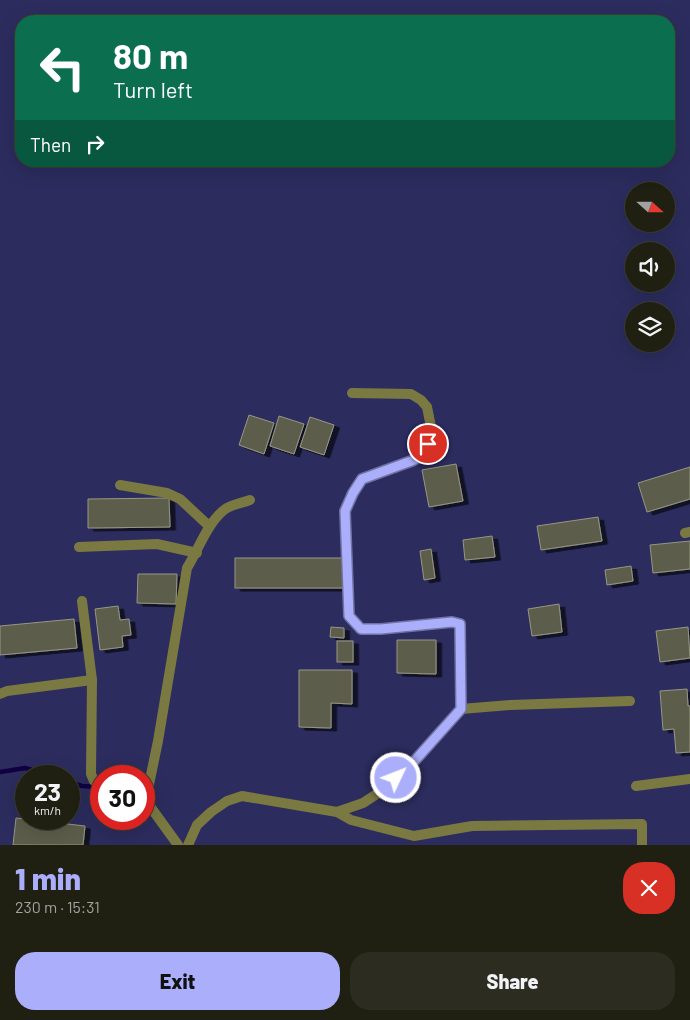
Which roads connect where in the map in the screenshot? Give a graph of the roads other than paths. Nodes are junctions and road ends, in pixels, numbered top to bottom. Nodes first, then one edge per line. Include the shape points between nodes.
1 (352, 393) dead end
2 (120, 485) dead end
3 (250, 500) dead end
4 (209, 526) junction
5 (79, 547) dead end
6 (197, 553) junction
7 (82, 601) dead end
8 (92, 680) junction
9 (0, 694) edge
10 (630, 701) dead end
11 (461, 709) junction
12 (91, 765) edge
13 (152, 765) edge
14 (690, 779) edge
15 (636, 786) dead end
16 (337, 812) junction
17 (155, 813) edge
18 (178, 845) edge
19 (188, 845) edge
20 (642, 845) edge

1 - 11 street via 410,394 427,407 432,432 424,455 362,479 353,493 345,511 349,616 361,629 460,624
2 - 4 street via 167,493 180,499
3 - 4 street via 225,509
4 - 6 street
5 - 6 street via 157,544
6 - 13 street via 187,568
7 - 8 street
8 - 9 street
8 - 12 street
10 - 11 street
11 - 16 street via 410,766 383,790 363,804
14 - 15 street
16 - 19 street via 242,796 226,801 211,812 197,825
16 - 20 street via 351,820 414,836 472,826 642,824
17 - 18 street

